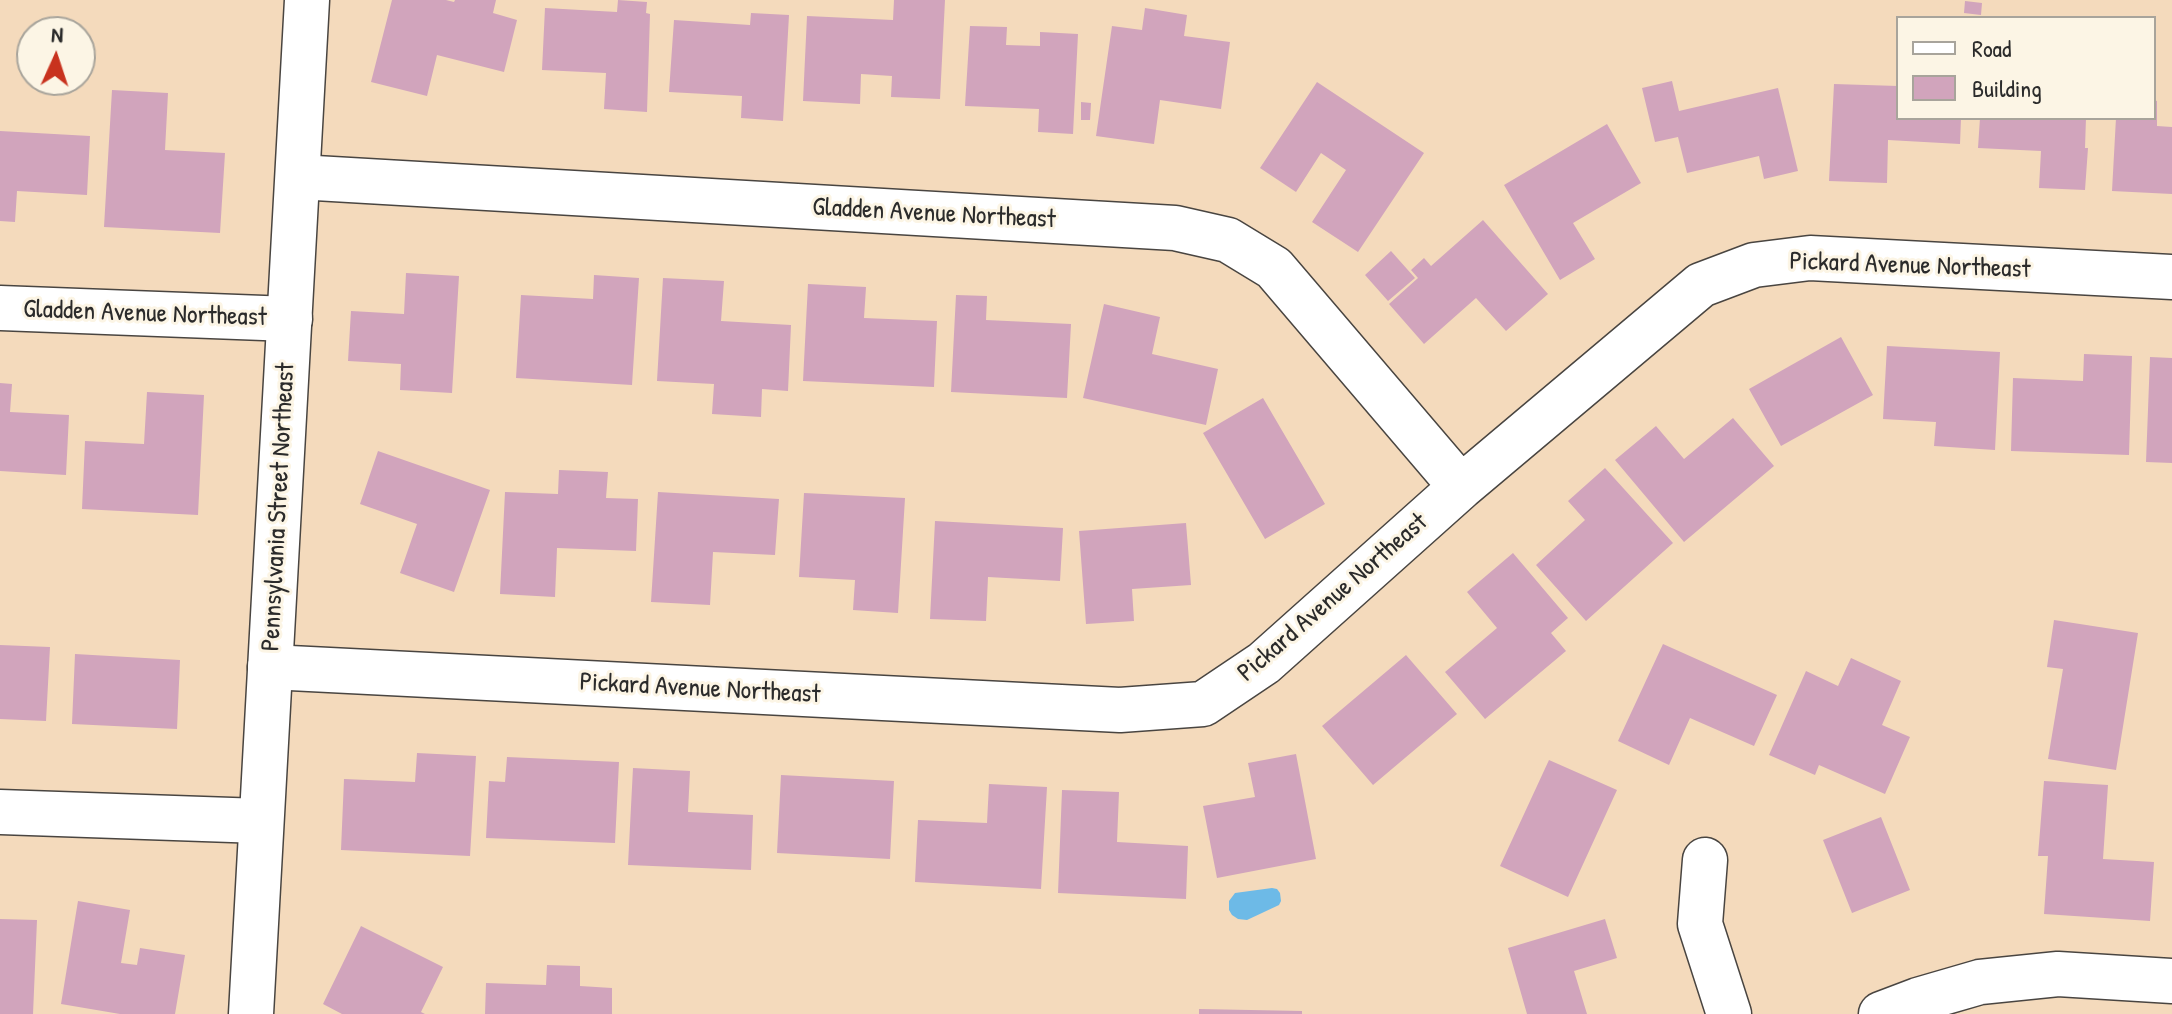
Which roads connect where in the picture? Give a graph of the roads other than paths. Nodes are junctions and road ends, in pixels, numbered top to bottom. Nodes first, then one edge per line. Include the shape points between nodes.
1 (307, 0) edge
2 (298, 177) junction
3 (2172, 277) edge
4 (0, 308) edge
5 (290, 319) junction
6 (1461, 487) junction
7 (270, 667) junction
8 (0, 812) edge
9 (261, 821) junction
10 (1705, 860) dead end
11 (2172, 981) edge
12 (251, 1014) edge
13 (1729, 1014) edge
14 (1881, 1014) edge

1 - 2 street, Pennsylvania Street Northeast
2 - 5 street, Pennsylvania Street Northeast
2 - 6 street, Gladden Avenue Northeast via 1175,228 1228,240 1274,268
3 - 6 street, Pickard Avenue Northeast via 1810,258 1754,265 1701,285
4 - 5 street, Gladden Avenue Northeast
5 - 7 street, Pennsylvania Street Northeast
6 - 7 street, Pickard Avenue Northeast via 1264,663 1203,704 1120,710
7 - 9 street, Pennsylvania Street Northeast
8 - 9 street
9 - 12 street, Pennsylvania Street Northeast
10 - 13 street via 1700,924
11 - 14 street via 2058,974 1996,980

